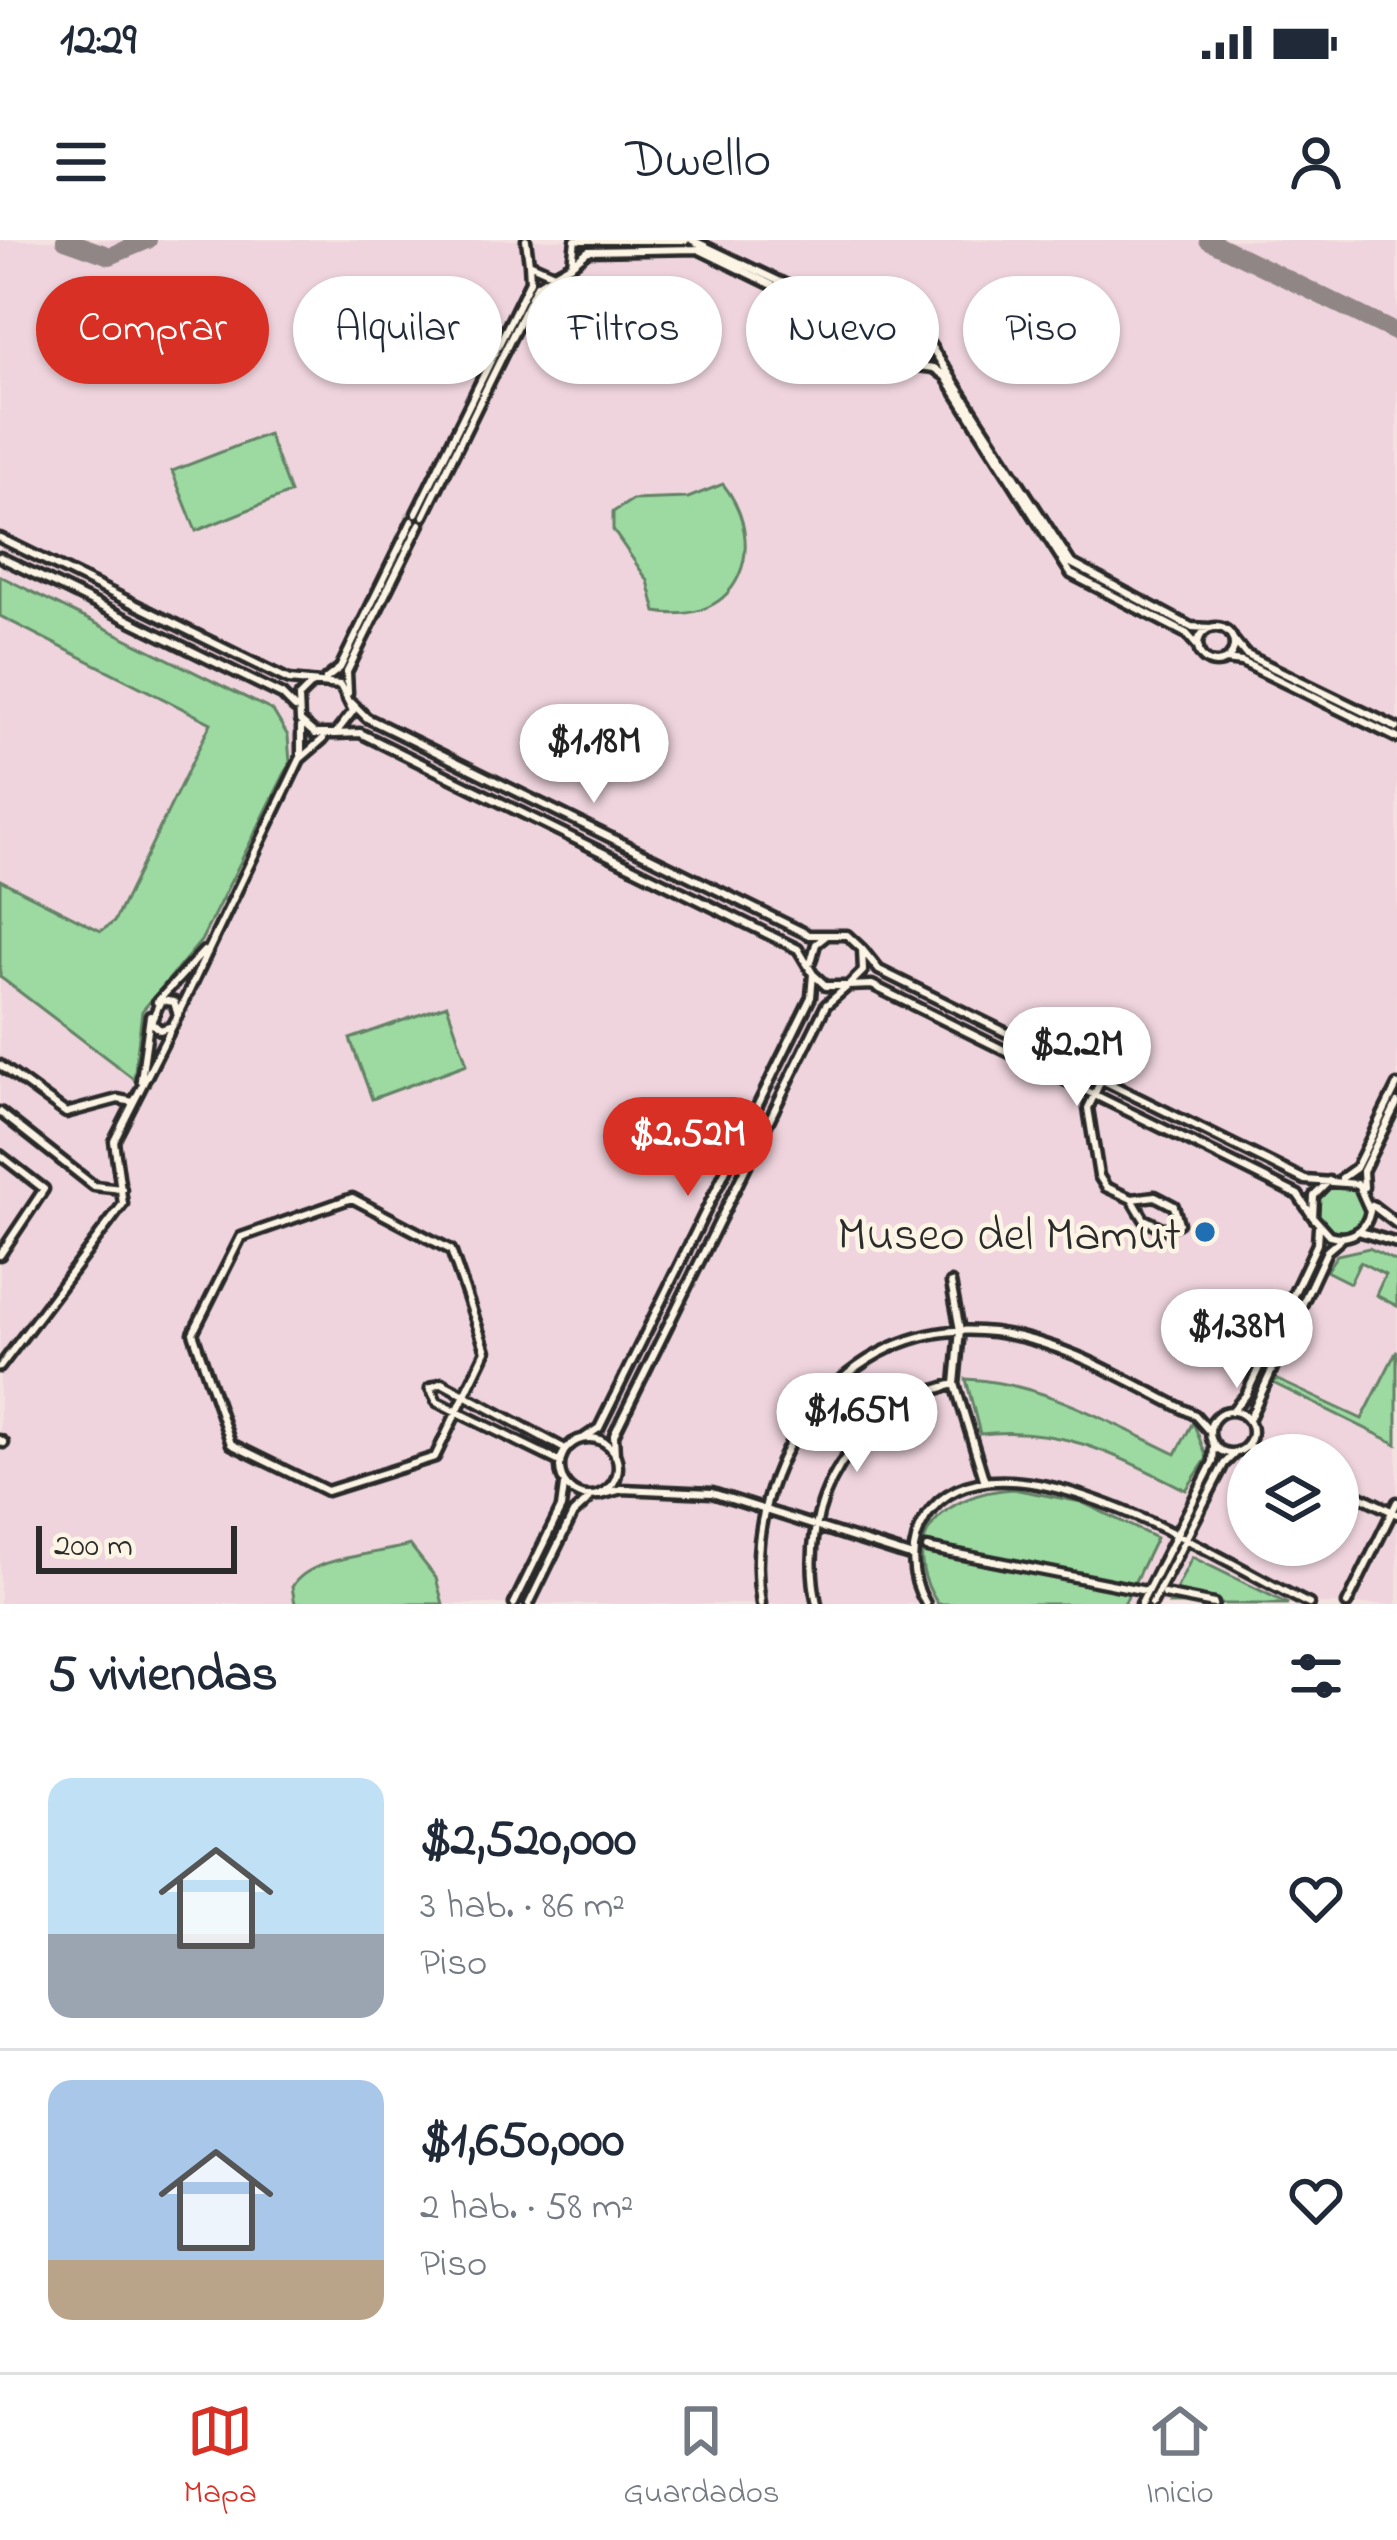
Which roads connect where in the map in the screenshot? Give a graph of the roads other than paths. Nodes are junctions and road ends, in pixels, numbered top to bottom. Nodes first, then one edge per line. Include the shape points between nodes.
1 (526, 240) edge
2 (578, 240) edge
3 (689, 240) edge
4 (716, 253) junction
5 (529, 263) junction
6 (572, 264) junction
7 (554, 274) junction
8 (760, 276) edge
9 (766, 276) edge
10 (939, 359) edge
11 (939, 372) edge
12 (427, 500) junction
13 (418, 518) junction
14 (0, 538) edge
15 (407, 540) junction
16 (0, 556) edge
17 (1210, 628) junction
18 (1233, 639) junction
19 (1199, 648) junction
20 (1225, 660) junction
21 (316, 682) junction
22 (351, 700) junction
23 (1343, 706) junction
24 (299, 719) junction
25 (1397, 728) edge
26 (332, 735) junction
27 (1397, 738) edge
28 (300, 759) junction
29 (826, 936) junction
30 (213, 938) junction
31 (862, 949) junction
32 (812, 969) junction
33 (848, 986) junction
34 (155, 1004) junction
35 (150, 1015) junction
36 (178, 1015) junction
37 (172, 1026) junction
38 (0, 1065) edge
39 (1103, 1075) junction
40 (1397, 1084) edge
41 (1094, 1094) junction
42 (135, 1099) junction
43 (1397, 1103) edge
44 (0, 1112) edge
45 (0, 1155) edge
46 (1333, 1180) junction
47 (122, 1190) junction
48 (1132, 1199) junction
49 (1369, 1199) junction
50 (1315, 1221) junction
51 (1397, 1224) edge
52 (1348, 1236) junction
53 (1397, 1243) edge
54 (0, 1255) edge
55 (950, 1283) dead end
56 (960, 1330) junction
57 (0, 1367) edge
58 (955, 1384) junction
59 (467, 1400) junction
60 (461, 1411) junction
61 (1232, 1411) junction
62 (1196, 1415) junction
63 (1219, 1415) junction
64 (505, 1420) junction
65 (1249, 1420) junction
66 (500, 1431) junction
67 (1210, 1432) junction
68 (1252, 1434) edge
69 (584, 1438) junction
70 (1214, 1445) junction
71 (566, 1449) junction
72 (1227, 1451) edge
73 (616, 1458) junction
74 (560, 1462) junction
75 (1227, 1466) edge
76 (561, 1476) junction
77 (985, 1482) junction
78 (635, 1490) junction
79 (597, 1495) junction
80 (1359, 1495) edge
81 (1397, 1502) edge
82 (762, 1509) junction
83 (1395, 1513) edge
84 (815, 1526) junction
85 (1173, 1538) junction
86 (1182, 1542) junction
87 (927, 1548) dead end
88 (913, 1557) junction
89 (1146, 1591) dead end
90 (1164, 1594) dead end
91 (514, 1604) edge
92 (529, 1604) edge
93 (761, 1604) edge
94 (818, 1604) edge
95 (926, 1604) edge
96 (1141, 1604) edge
97 (1152, 1604) edge
98 (1214, 1604) edge
99 (1309, 1604) edge
100 (1347, 1604) edge

1 - 5 street
2 - 3 street
2 - 6 street
3 - 4 street
4 - 6 street via 588,251
4 - 8 street
4 - 9 street
5 - 7 street
5 - 12 street via 530,281
6 - 7 street
7 - 12 street via 537,285
10 - 17 street via 1071,563 1191,627
11 - 19 street via 1071,574 1187,634
12 - 13 street
12 - 13 street
13 - 15 street
13 - 15 street
14 - 21 street via 289,680
15 - 21 street via 340,668
15 - 22 street via 347,672
16 - 24 street via 282,695
17 - 18 street via 1224,628
17 - 19 street
18 - 20 street
18 - 23 street via 1245,654
19 - 20 street via 1209,661
20 - 23 street
21 - 22 street via 340,685
21 - 24 street via 299,697
22 - 26 street via 347,725
22 - 29 street via 367,718 808,935
23 - 25 street
23 - 27 street
24 - 26 street via 315,734
24 - 28 street
26 - 28 street
26 - 32 street via 360,734 777,938
28 - 30 street
29 - 31 street via 847,935
29 - 32 street via 813,950
30 - 34 street
30 - 36 street
31 - 33 street via 863,971
31 - 39 street via 879,970
32 - 33 street via 826,986
32 - 69 street via 800,1018 599,1428
33 - 41 street via 872,985
33 - 73 street via 826,1004 614,1435
34 - 35 street
34 - 36 street via 172,1000
35 - 37 street via 157,1029
35 - 42 street
36 - 37 street
37 - 42 street
38 - 42 street via 66,1113
39 - 39 street via 1118,1026 1130,1022 1134,1033 1118,1066
39 - 41 street
39 - 46 street via 1309,1181
40 - 46 street via 1356,1168
41 - 48 street via 1088,1108 1099,1176
41 - 50 street via 1298,1195
42 - 47 street via 113,1148
43 - 49 street via 1364,1172
44 - 47 street via 94,1186
45 - 54 street via 44,1189
46 - 49 street via 1351,1180
46 - 50 street via 1314,1196
47 - 57 street via 120,1210
48 - 48 street via 1144,1219 1164,1229 1179,1223 1174,1206 1148,1195
49 - 51 street
49 - 52 street via 1369,1219
50 - 52 street via 1329,1235
50 - 61 street via 1317,1244
52 - 53 street via 1371,1232
52 - 65 street via 1327,1251
55 - 56 street
56 - 58 street
56 - 62 street via 1059,1348
56 - 82 street via 899,1346 832,1388 784,1450
58 - 77 street
58 - 84 street via 906,1402 864,1433 832,1476
59 - 60 street
59 - 60 street via 442,1383 430,1388 434,1400
59 - 60 street via 487,1351 452,1250 352,1198 245,1233 194,1333 231,1444 328,1492 435,1457
59 - 64 street
60 - 66 street
61 - 63 street
61 - 65 street
62 - 63 street
62 - 67 street
63 - 67 street
64 - 66 street
64 - 71 street
65 - 68 street
66 - 74 street
67 - 70 street
69 - 71 street
69 - 73 street
70 - 72 street
70 - 85 street
71 - 74 street
73 - 78 street
73 - 79 street via 616,1478
74 - 76 street
75 - 86 street
76 - 79 street via 574,1493
76 - 91 street via 563,1505
77 - 85 street via 1060,1486
77 - 88 street via 938,1503
78 - 79 street
78 - 82 street via 712,1493
79 - 92 street via 573,1514
80 - 83 street
81 - 83 street
82 - 84 street
82 - 93 street
83 - 100 street
84 - 88 street
84 - 94 street
85 - 86 street
85 - 96 street
86 - 97 street
86 - 99 street
87 - 89 street
88 - 95 street
90 - 98 street

